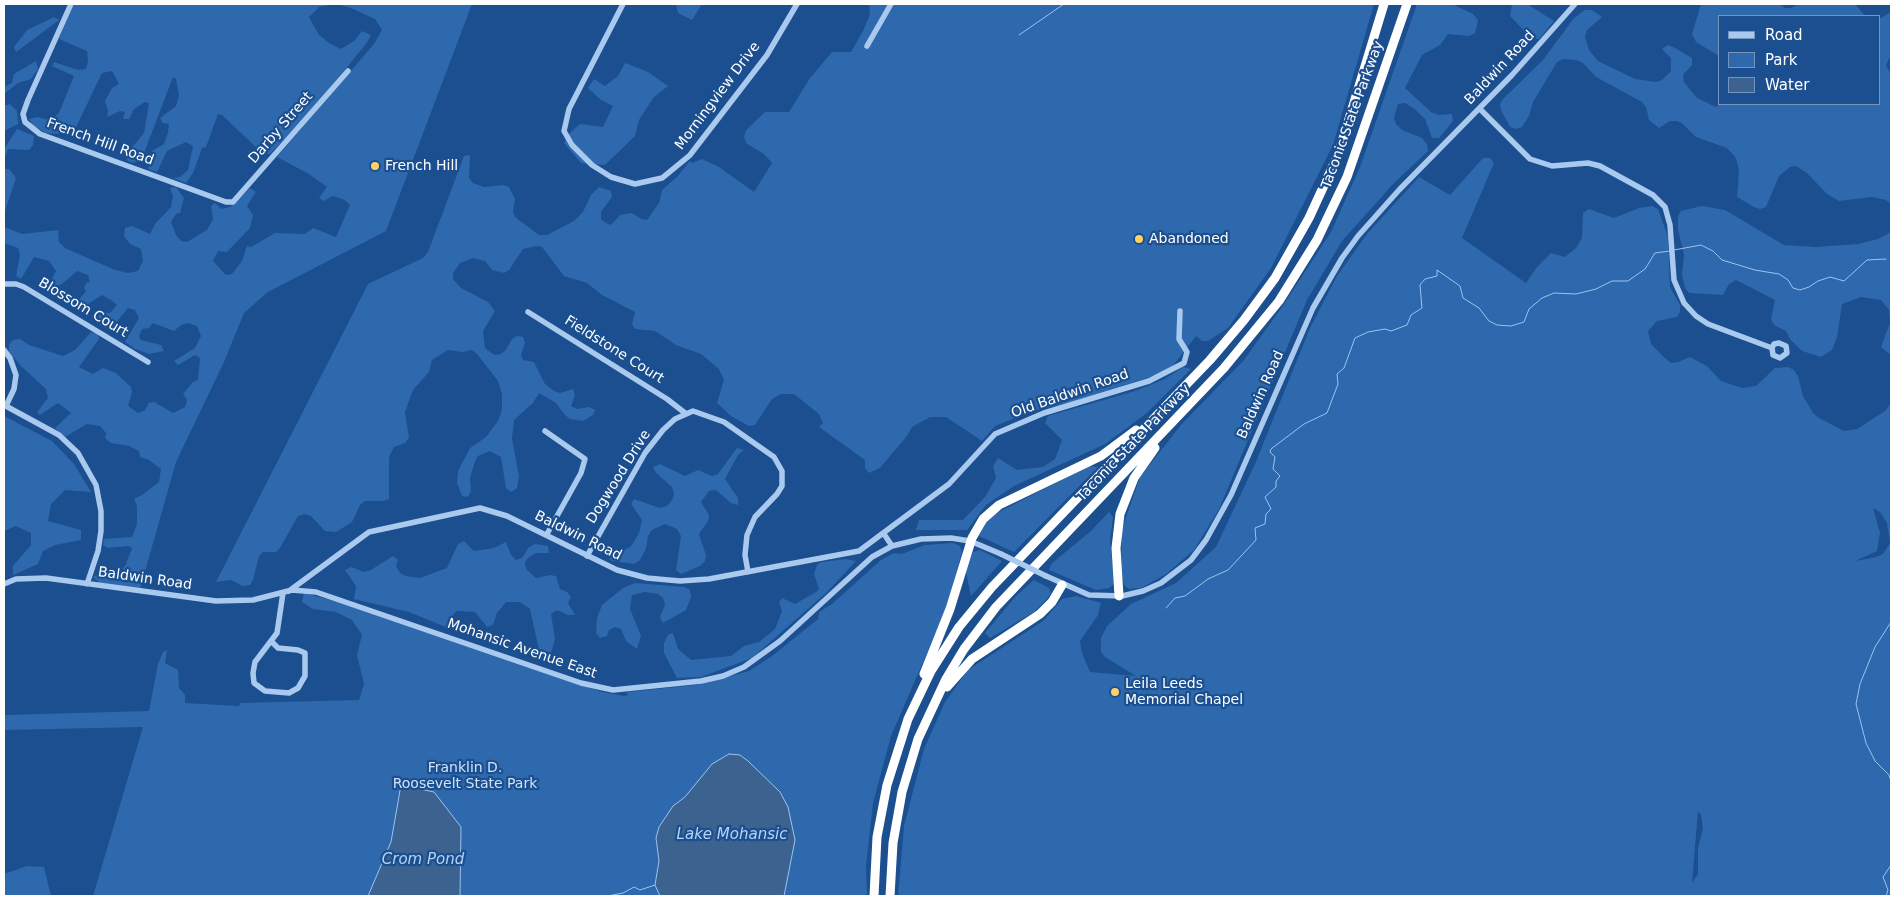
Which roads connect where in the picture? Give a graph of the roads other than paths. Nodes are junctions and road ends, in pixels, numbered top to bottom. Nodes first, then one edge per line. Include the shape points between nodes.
1 (71, 4) edge
2 (623, 4) edge
3 (798, 4) edge
4 (892, 4) edge
5 (1384, 4) edge
6 (1407, 4) edge
7 (1575, 4) edge
8 (867, 46) dead end
9 (348, 71) dead end
10 (1480, 109) junction
11 (234, 202) joint
12 (4, 284) edge
13 (1180, 311) dead end
14 (528, 312) dead end
15 (1772, 348) dead end
16 (4, 350) edge
17 (148, 362) dead end
18 (1174, 398) junction
19 (5, 406) edge
20 (1188, 406) junction
21 (685, 413) junction
22 (545, 431) dead end
23 (547, 534) junction
24 (884, 534) junction
25 (970, 541) junction
26 (892, 546) junction
27 (865, 548) junction
28 (586, 556) junction
29 (872, 557) junction
30 (748, 572) junction
31 (4, 584) edge
32 (87, 584) junction
33 (1062, 584) junction
34 (285, 592) junction
35 (1119, 596) junction
36 (272, 642) junction
37 (923, 726) junction
38 (896, 752) junction
39 (874, 896) edge
40 (890, 896) edge

1 - 11 street, French Hill Road via 28,100 24,122 40,134 226,202
2 - 3 street, Morningview Drive via 569,110 564,131 572,145 592,165 611,177 635,184 662,178 690,155 757,68
4 - 8 street
5 - 18 highway, Taconic State Parkway via 1344,139 1301,233 1275,278 1244,320
6 - 20 highway, Taconic State Parkway via 1354,161 1317,240 1258,329
7 - 10 street, Baldwin Road
9 - 11 street, Darby Street
10 - 15 street via 1530,159 1552,166 1588,163 1600,166 1653,195 1665,207 1670,225 1674,280 1684,303 1708,324
10 - 35 street, Baldwin Road via 1399,190 1342,258 1313,308 1231,495 1206,540 1185,566 1168,580 1143,591
12 - 17 street, Blossom Court via 24,287
13 - 24 street, Old Baldwin Road via 1180,339 1187,352 1184,363 1149,381 1044,413 995,434 949,484
14 - 21 street, Fieldstone Court via 668,399
16 - 19 street via 16,375 14,389
18 - 25 highway via 1100,456 992,510 980,522
18 - 38 highway, Taconic State Parkway via 1010,567 970,613 923,687
19 - 32 street via 59,435 78,453 96,485 101,531
20 - 35 highway via 1145,460 1125,497 1116,542
20 - 37 highway, Taconic State Parkway via 990,614 955,664
21 - 28 street, Dogwood Drive via 663,430 645,453
21 - 30 street via 693,411 724,422 780,464 782,486 755,517 747,535 745,556
22 - 23 street via 585,459
23 - 28 street, Baldwin Road
23 - 34 street, Baldwin Road via 485,508 383,528 358,539 316,573
24 - 26 street
24 - 27 street, Old Baldwin Road
25 - 26 street, Baldwin Road via 934,538
25 - 33 street, Baldwin Road, bridge
25 - 38 highway via 953,601 911,701
26 - 29 street, Mohansic Avenue East
27 - 29 street
27 - 30 street, Baldwin Road via 851,554
28 - 30 street, Baldwin Road via 617,570 647,578 698,580
29 - 34 street, Mohansic Avenue East via 776,645 744,667 701,681 622,690 590,686 327,595 307,591
31 - 32 street, Baldwin Road via 16,579 34,578
32 - 34 street, Baldwin Road via 216,601 253,600
33 - 35 street, Baldwin Road via 1089,595
33 - 37 highway via 1037,617 965,664
34 - 36 street via 277,633
36 - 36 street via 255,662 254,683 265,691 289,693 298,688 305,676 305,653 278,648
37 - 40 highway, Taconic State Parkway via 898,809
38 - 39 highway, Taconic State Parkway via 880,820

